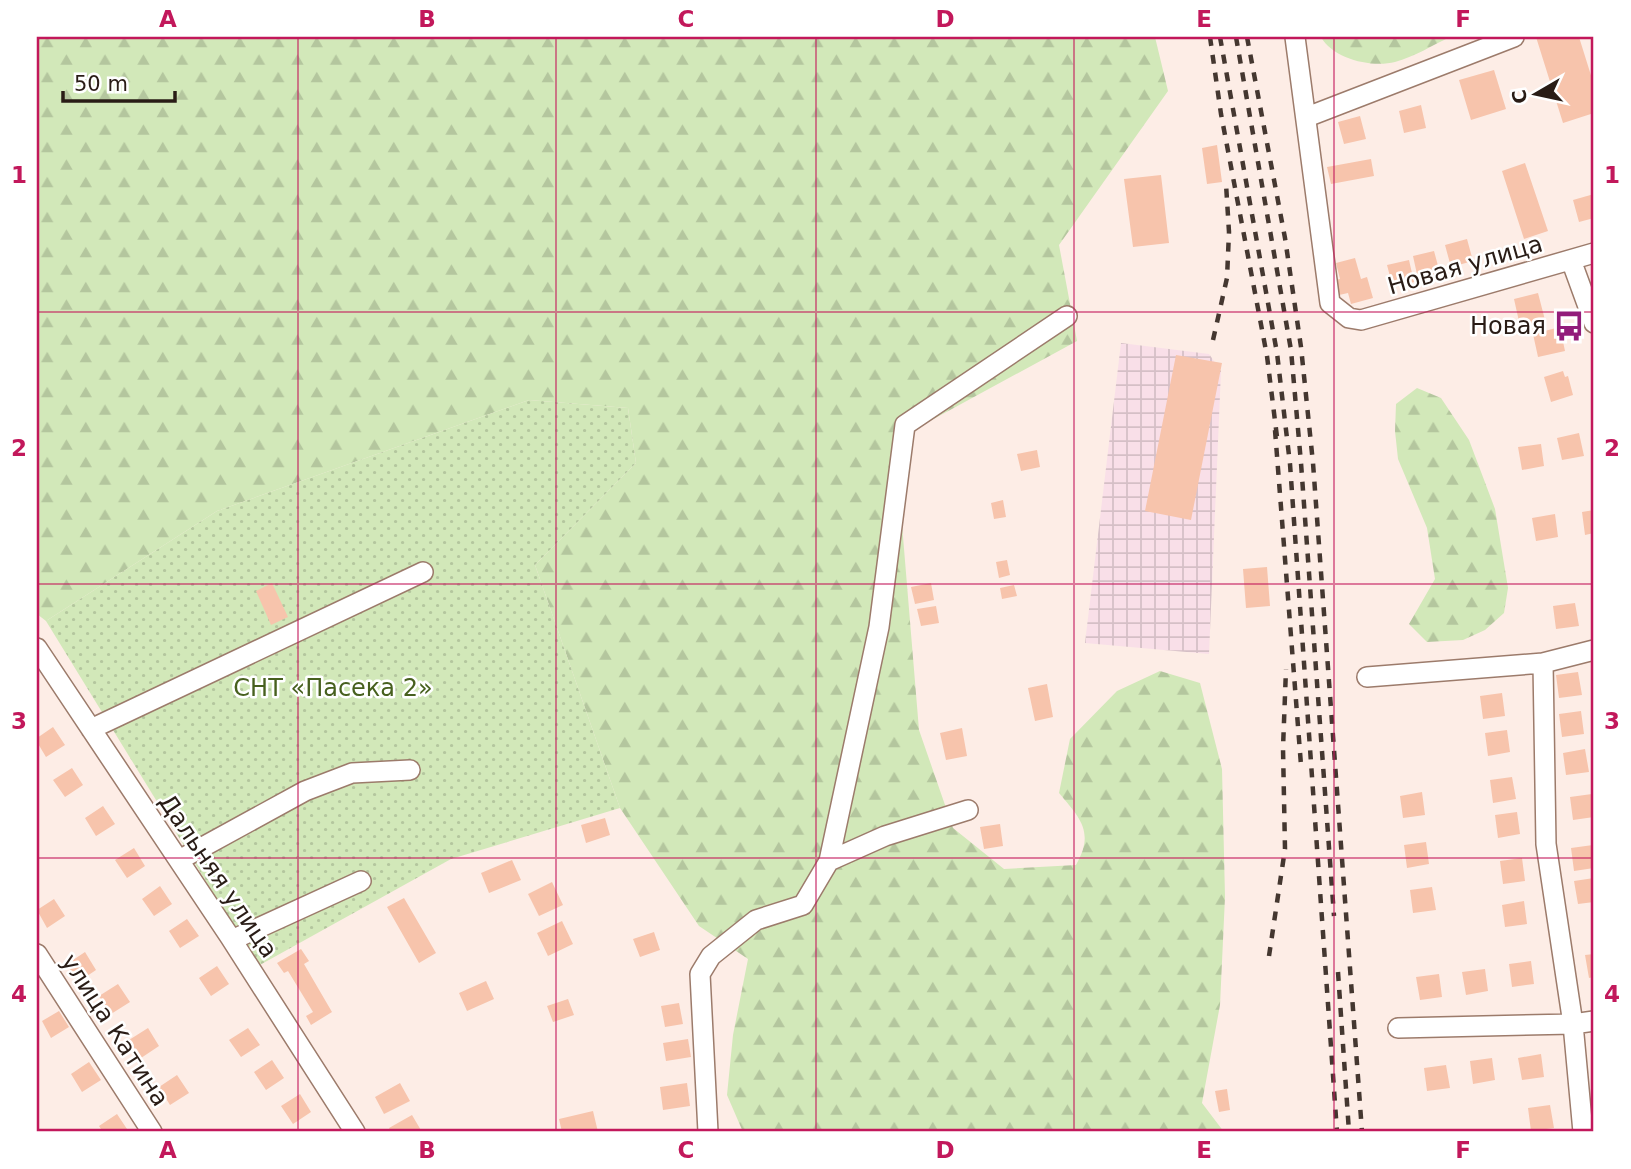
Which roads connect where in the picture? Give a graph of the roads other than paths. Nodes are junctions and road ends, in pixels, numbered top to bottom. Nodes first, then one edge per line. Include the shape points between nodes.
1 (1295, 37) edge
2 (1514, 37) edge
3 (1307, 117) junction
4 (1594, 253) edge
5 (1571, 260) junction
6 (1068, 316) dead end
7 (1594, 323) edge
8 (423, 572) dead end
9 (37, 648) edge
10 (1594, 650) edge
11 (1544, 663) junction
12 (1367, 677) dead end
13 (91, 729) junction
14 (410, 770) dead end
15 (968, 810) dead end
16 (178, 860) junction
17 (829, 861) junction
18 (361, 881) dead end
19 (232, 940) junction
20 (37, 954) edge
21 (1594, 1021) edge
22 (1573, 1024) junction
23 (1398, 1028) dead end
24 (152, 1132) edge
25 (355, 1132) edge
26 (708, 1132) edge
27 (1583, 1132) edge

1 - 3 street
2 - 3 street
3 - 5 street, Новая улица via 1330,303 1349,318 1362,320
4 - 5 street, Новая улица
5 - 7 street
6 - 17 street via 905,425 879,626
8 - 13 street
9 - 13 street, Дальняя улица
10 - 11 street
11 - 12 street
11 - 22 street via 1546,844
13 - 16 street, Дальняя улица
14 - 16 street via 352,773 305,791
15 - 17 street via 885,836
16 - 19 street, Дальняя улица
17 - 26 street via 803,905 756,919 712,956 700,975
18 - 19 street
19 - 25 street, Дальняя улица
20 - 24 street, улица Катина
21 - 22 street
22 - 23 street
22 - 27 street

